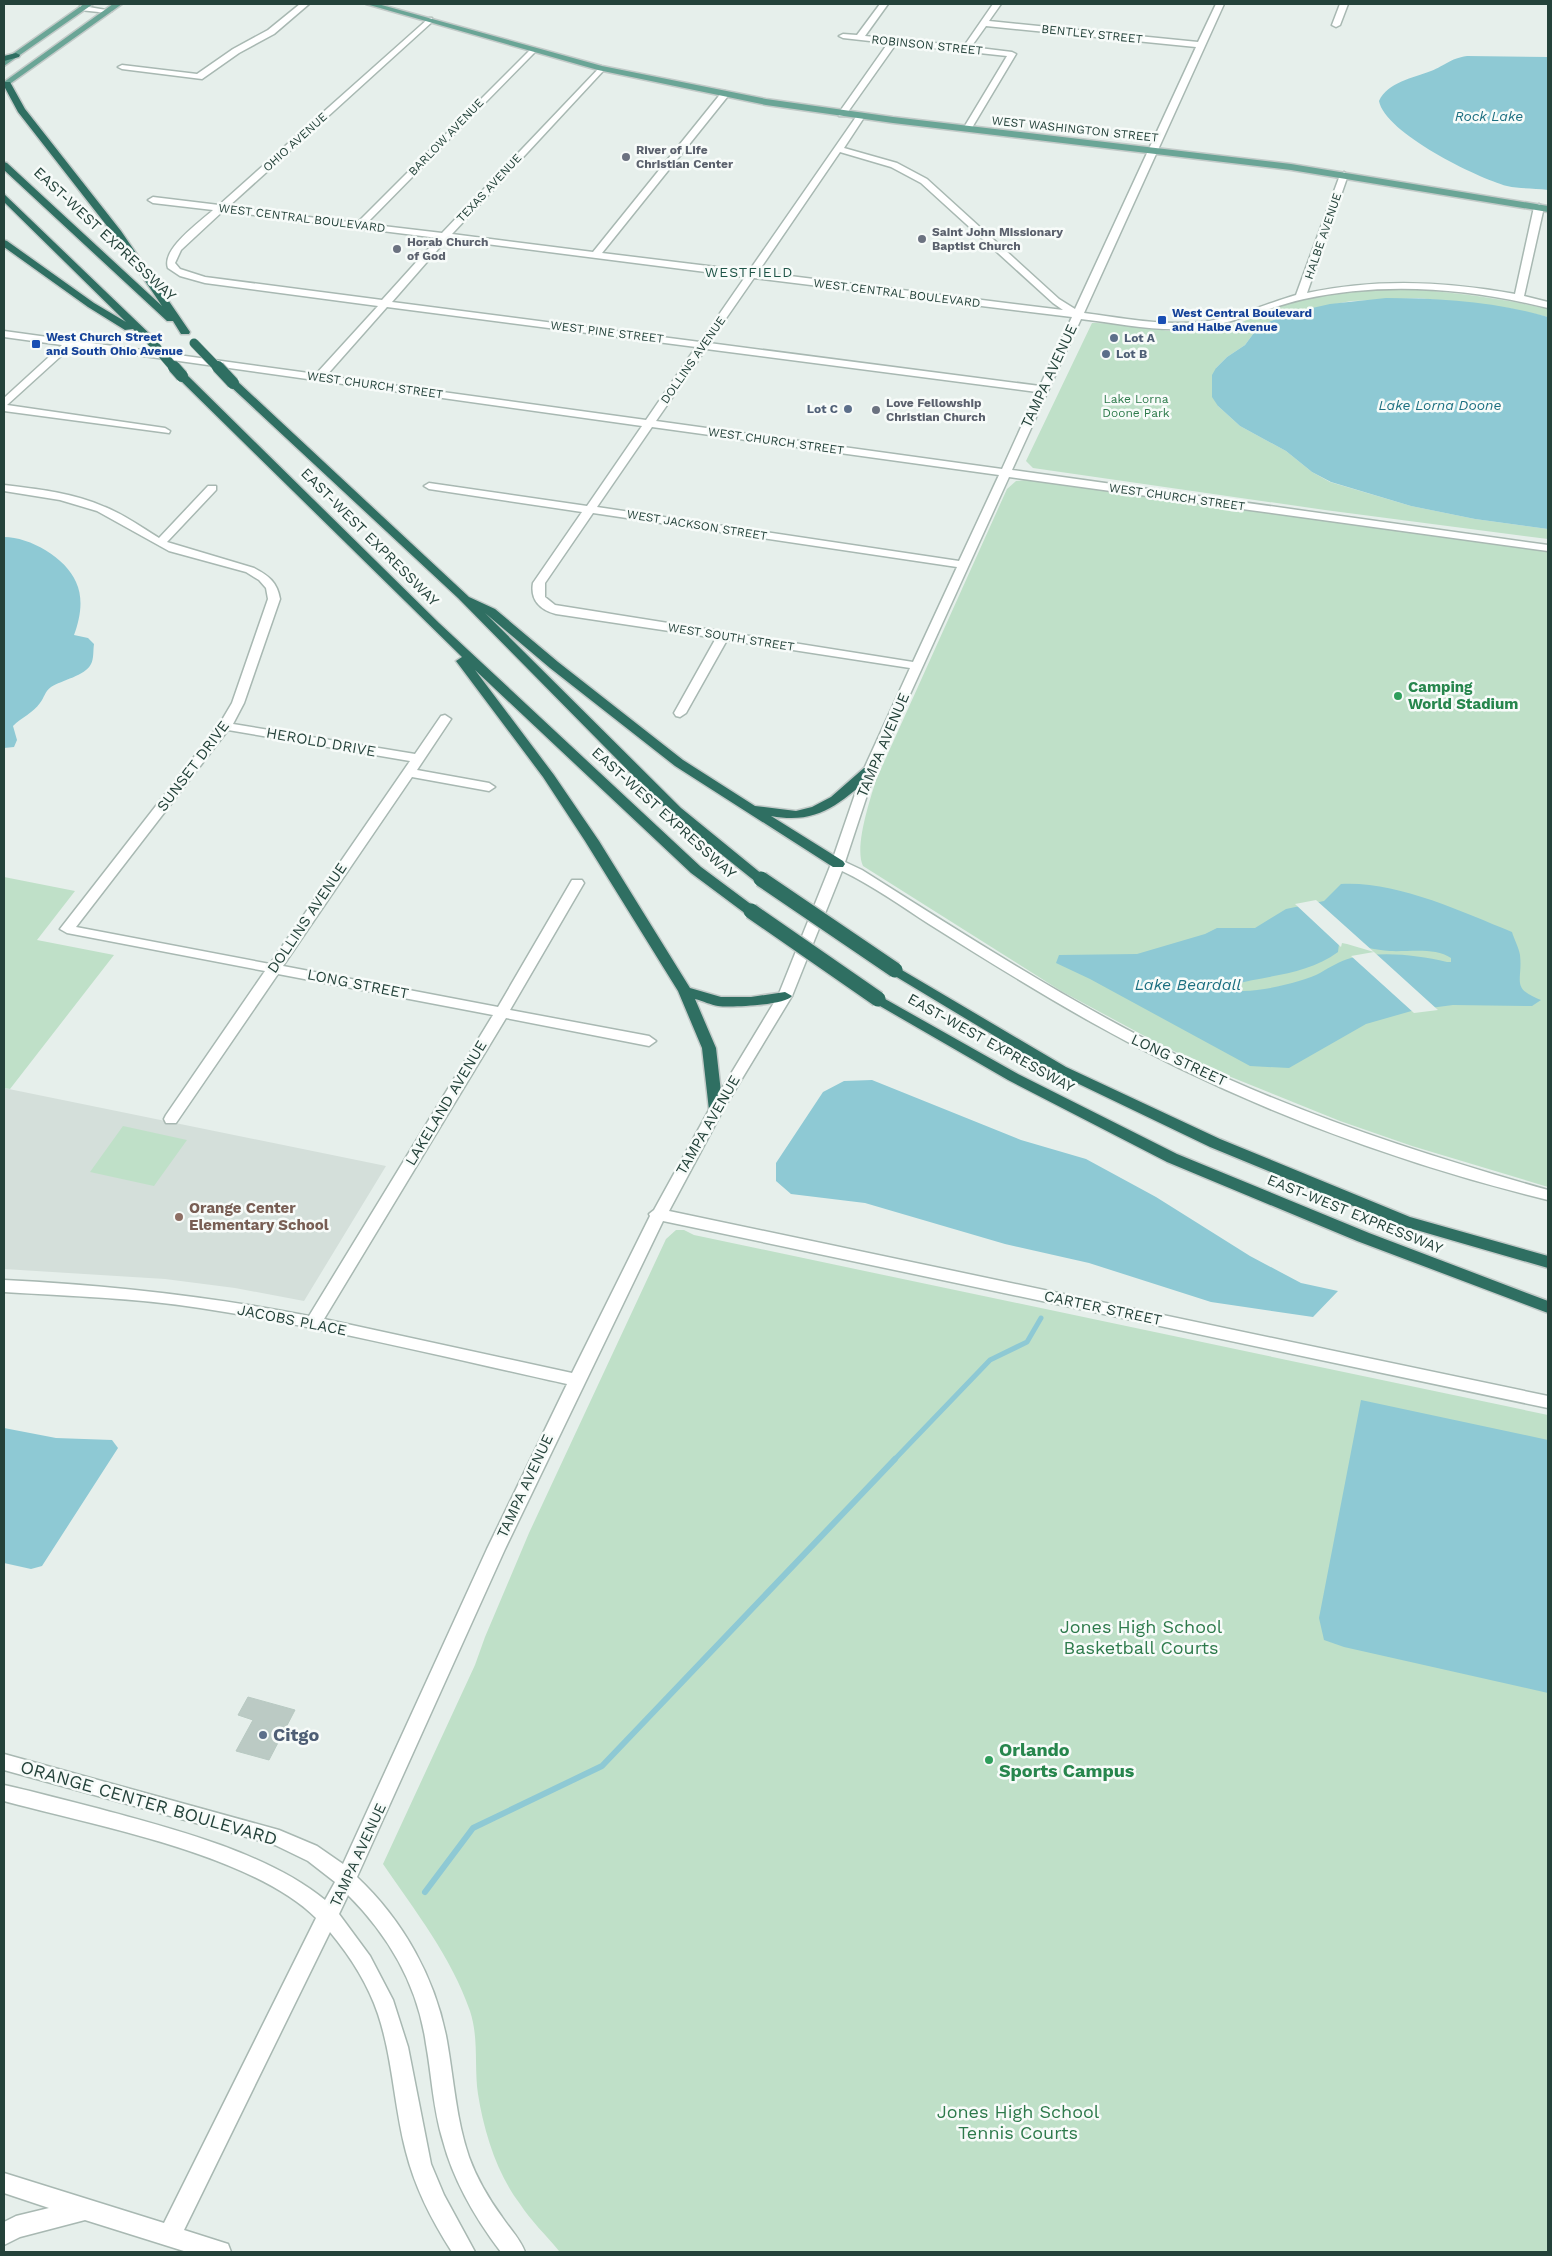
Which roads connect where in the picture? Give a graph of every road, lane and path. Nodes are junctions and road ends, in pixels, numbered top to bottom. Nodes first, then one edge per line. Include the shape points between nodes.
1 (118, 4) edge
2 (305, 4) edge
3 (370, 4) edge
4 (884, 4) edge
5 (996, 4) edge
6 (1220, 4) edge
7 (1344, 4) edge
8 (382, 5) edge
9 (86, 6) edge
10 (108, 11) junction
11 (429, 20) junction
12 (984, 22) junction
13 (1336, 25) dead end
14 (843, 36) dead end
15 (859, 38) junction
16 (894, 41) junction
17 (1201, 45) junction
18 (966, 49) junction
19 (532, 50) junction
20 (16, 55) junction
21 (4, 59) edge
22 (4, 64) edge
23 (122, 67) dead end
24 (601, 68) junction
25 (5, 85) edge
26 (725, 94) junction
27 (7, 103) dead end
28 (21, 110) junction
29 (842, 114) junction
30 (861, 116) junction
31 (967, 129) junction
32 (839, 149) junction
33 (1155, 150) junction
34 (4, 165) edge
35 (1344, 175) junction
36 (4, 197) edge
37 (153, 200) dead end
38 (222, 208) junction
39 (1543, 208) edge
40 (360, 225) junction
41 (446, 235) junction
42 (4, 244) edge
43 (596, 255) junction
44 (172, 268) joint
45 (752, 274) junction
46 (1301, 296) junction
47 (1519, 298) junction
48 (385, 303) junction
49 (1548, 305) edge
50 (1078, 316) junction
51 (185, 332) junction
52 (4, 334) edge
53 (150, 340) junction
54 (70, 343) junction
55 (704, 345) junction
56 (319, 377) junction
57 (1044, 390) junction
58 (4, 403) edge
59 (4, 408) edge
60 (648, 424) junction
61 (165, 431) dead end
62 (1004, 473) junction
63 (429, 486) dead end
64 (4, 488) edge
65 (212, 488) dead end
66 (591, 509) junction
67 (160, 544) junction
68 (1548, 548) edge
69 (964, 565) junction
70 (462, 596) junction
71 (545, 605) joint
72 (435, 626) junction
73 (723, 636) junction
74 (918, 666) junction
75 (680, 713) dead end
76 (445, 719) dead end
77 (225, 726) junction
78 (416, 758) junction
79 (869, 771) junction
80 (407, 772) junction
81 (489, 787) dead end
82 (750, 808) junction
83 (838, 864) junction
84 (577, 883) dead end
85 (67, 929) joint
86 (273, 968) junction
87 (685, 991) junction
88 (785, 996) junction
89 (501, 1013) junction
90 (649, 1041) dead end
91 (716, 1110) junction
92 (170, 1119) dead end
93 (1548, 1195) edge
94 (658, 1214) junction
95 (1548, 1262) edge
96 (4, 1286) edge
97 (1548, 1307) edge
98 (313, 1323) junction
99 (575, 1380) junction
100 (1548, 1402) edge
101 (5, 1764) edge
102 (4, 1793) edge
103 (346, 1879) junction
104 (328, 1916) junction
105 (4, 2183) edge
106 (85, 2208) junction
107 (4, 2234) edge
108 (169, 2236) junction
109 (220, 2252) edge
110 (464, 2252) edge
111 (514, 2252) edge

1 - 10 main road
2 - 23 street via 270,32 199,77
3 - 8 main road, WEST WASHINGTON STREET
4 - 15 street
5 - 12 street
6 - 17 street, TAMPA AVENUE
7 - 13 street
8 - 11 main road, WEST WASHINGTON STREET
9 - 10 street
9 - 20 main road
10 - 25 main road
11 - 19 main road, WEST WASHINGTON STREET
11 - 38 street, OHIO AVENUE
12 - 17 street, BENTLEY STREET
12 - 18 street
14 - 15 street, ROBINSON STREET
15 - 16 street, ROBINSON STREET
16 - 18 street, ROBINSON STREET
16 - 29 street
17 - 33 street, TAMPA AVENUE
18 - 31 street, ROBINSON STREET via 1012,54
19 - 24 main road, WEST WASHINGTON STREET
19 - 40 street, BARLOW AVENUE
20 - 21 highway
20 - 22 main road
24 - 26 main road, WEST WASHINGTON STREET
24 - 41 street, TEXAS AVENUE
25 - 28 highway
26 - 29 main road, WEST WASHINGTON STREET
26 - 43 street
27 - 28 highway
28 - 51 highway via 118,233
29 - 30 main road, WEST WASHINGTON STREET
30 - 31 main road, WEST WASHINGTON STREET
30 - 32 street, DOLLINS AVENUE
31 - 33 main road, WEST WASHINGTON STREET
32 - 45 street, DOLLINS AVENUE
32 - 50 street via 894,165 924,181 1056,302
33 - 35 main road, WEST WASHINGTON STREET
33 - 50 street, TAMPA AVENUE
34 - 51 highway, EAST-WEST EXPRESSWAY
35 - 39 main road, WEST WASHINGTON STREET
35 - 46 street, HALBE AVENUE
36 - 53 highway, EAST-WEST EXPRESSWAY
37 - 38 street, WEST CENTRAL BOULEVARD
38 - 40 street, WEST CENTRAL BOULEVARD
38 - 44 street, OHIO AVENUE via 170,256
39 - 47 street
40 - 41 street, WEST CENTRAL BOULEVARD
41 - 43 street, WEST CENTRAL BOULEVARD
41 - 48 street, TEXAS AVENUE
42 - 53 highway via 91,305
43 - 45 street, WEST CENTRAL BOULEVARD
44 - 48 street, WEST PINE STREET via 205,280
45 - 50 street, WEST CENTRAL BOULEVARD
45 - 55 street, DOLLINS AVENUE
46 - 47 street, WEST CENTRAL BOULEVARD via 1371,287 1412,286
46 - 50 street, WEST CENTRAL BOULEVARD via 1238,318 1200,326 1165,326
47 - 49 street, WEST CENTRAL BOULEVARD
48 - 55 street, WEST PINE STREET
48 - 56 street, TEXAS AVENUE
50 - 57 street, TAMPA AVENUE
51 - 70 highway, EAST-WEST EXPRESSWAY, bridge via 233,383
52 - 54 street, WEST CHURCH STREET
53 - 72 highway, EAST-WEST EXPRESSWAY, bridge via 182,376
54 - 56 street, WEST CHURCH STREET
54 - 58 street
55 - 57 street, WEST PINE STREET
55 - 60 street, DOLLINS AVENUE
56 - 60 street, WEST CHURCH STREET
57 - 62 street, TAMPA AVENUE
59 - 61 street
60 - 62 street, WEST CHURCH STREET
60 - 66 street, DOLLINS AVENUE
62 - 68 street, WEST CHURCH STREET
62 - 69 street, TAMPA AVENUE
63 - 66 street, WEST JACKSON STREET
64 - 67 street via 86,504 113,514
65 - 67 street
66 - 69 street, WEST JACKSON STREET
66 - 71 street, DOLLINS AVENUE via 539,583 538,598
67 - 77 street, SUNSET DRIVE via 247,568 270,582 275,591 238,703
69 - 74 street, TAMPA AVENUE
70 - 82 highway via 491,611 554,666 680,763
70 - 95 highway, EAST-WEST EXPRESSWAY, bridge via 676,811 761,879 895,970 1061,1070 1215,1143 1405,1221
71 - 73 street, WEST SOUTH STREET via 573,613
72 - 87 highway via 554,784
72 - 97 highway, EAST-WEST EXPRESSWAY, bridge via 696,870 878,999 1013,1077 1172,1158 1363,1237
73 - 74 street, WEST SOUTH STREET
73 - 75 street
74 - 79 street, TAMPA AVENUE
76 - 78 street, DOLLINS AVENUE
77 - 78 street, HEROLD DRIVE
77 - 85 street, SUNSET DRIVE
78 - 80 street, DOLLINS AVENUE
79 - 82 highway via 819,810 796,815
79 - 83 street, TAMPA AVENUE
80 - 81 street
80 - 86 street, DOLLINS AVENUE
82 - 83 highway
83 - 88 street, TAMPA AVENUE
83 - 93 street, LONG STREET via 858,873 1018,974 1198,1071 1294,1112 1407,1153
84 - 89 street, LAKELAND AVENUE
85 - 86 street, LONG STREET
86 - 89 street, LONG STREET
86 - 92 street, DOLLINS AVENUE
87 - 88 highway via 720,1002
87 - 91 highway via 709,1048
88 - 91 street, TAMPA AVENUE
89 - 90 street, LONG STREET
89 - 98 street, LAKELAND AVENUE
91 - 94 street, TAMPA AVENUE
94 - 99 street, TAMPA AVENUE
94 - 100 street, CARTER STREET
96 - 98 street, JACOBS PLACE via 96,1290 190,1301
98 - 99 street, JACOBS PLACE
99 - 103 street, TAMPA AVENUE
101 - 103 street, ORANGE CENTER BOULEVARD via 279,1838 318,1856
102 - 104 street, ORANGE CENTER BOULEVARD via 156,1832 264,1872 299,1893
103 - 104 street, TAMPA AVENUE
103 - 111 street, ORANGE CENTER BOULEVARD via 372,1906 403,1951 420,1985 439,2050 448,2125 462,2167 481,2204
104 - 108 street, TAMPA AVENUE
104 - 110 street, ORANGE CENTER BOULEVARD via 356,1953 388,2012 416,2152 431,2195
105 - 106 street
106 - 107 street via 16,2227
106 - 108 street
108 - 109 street

